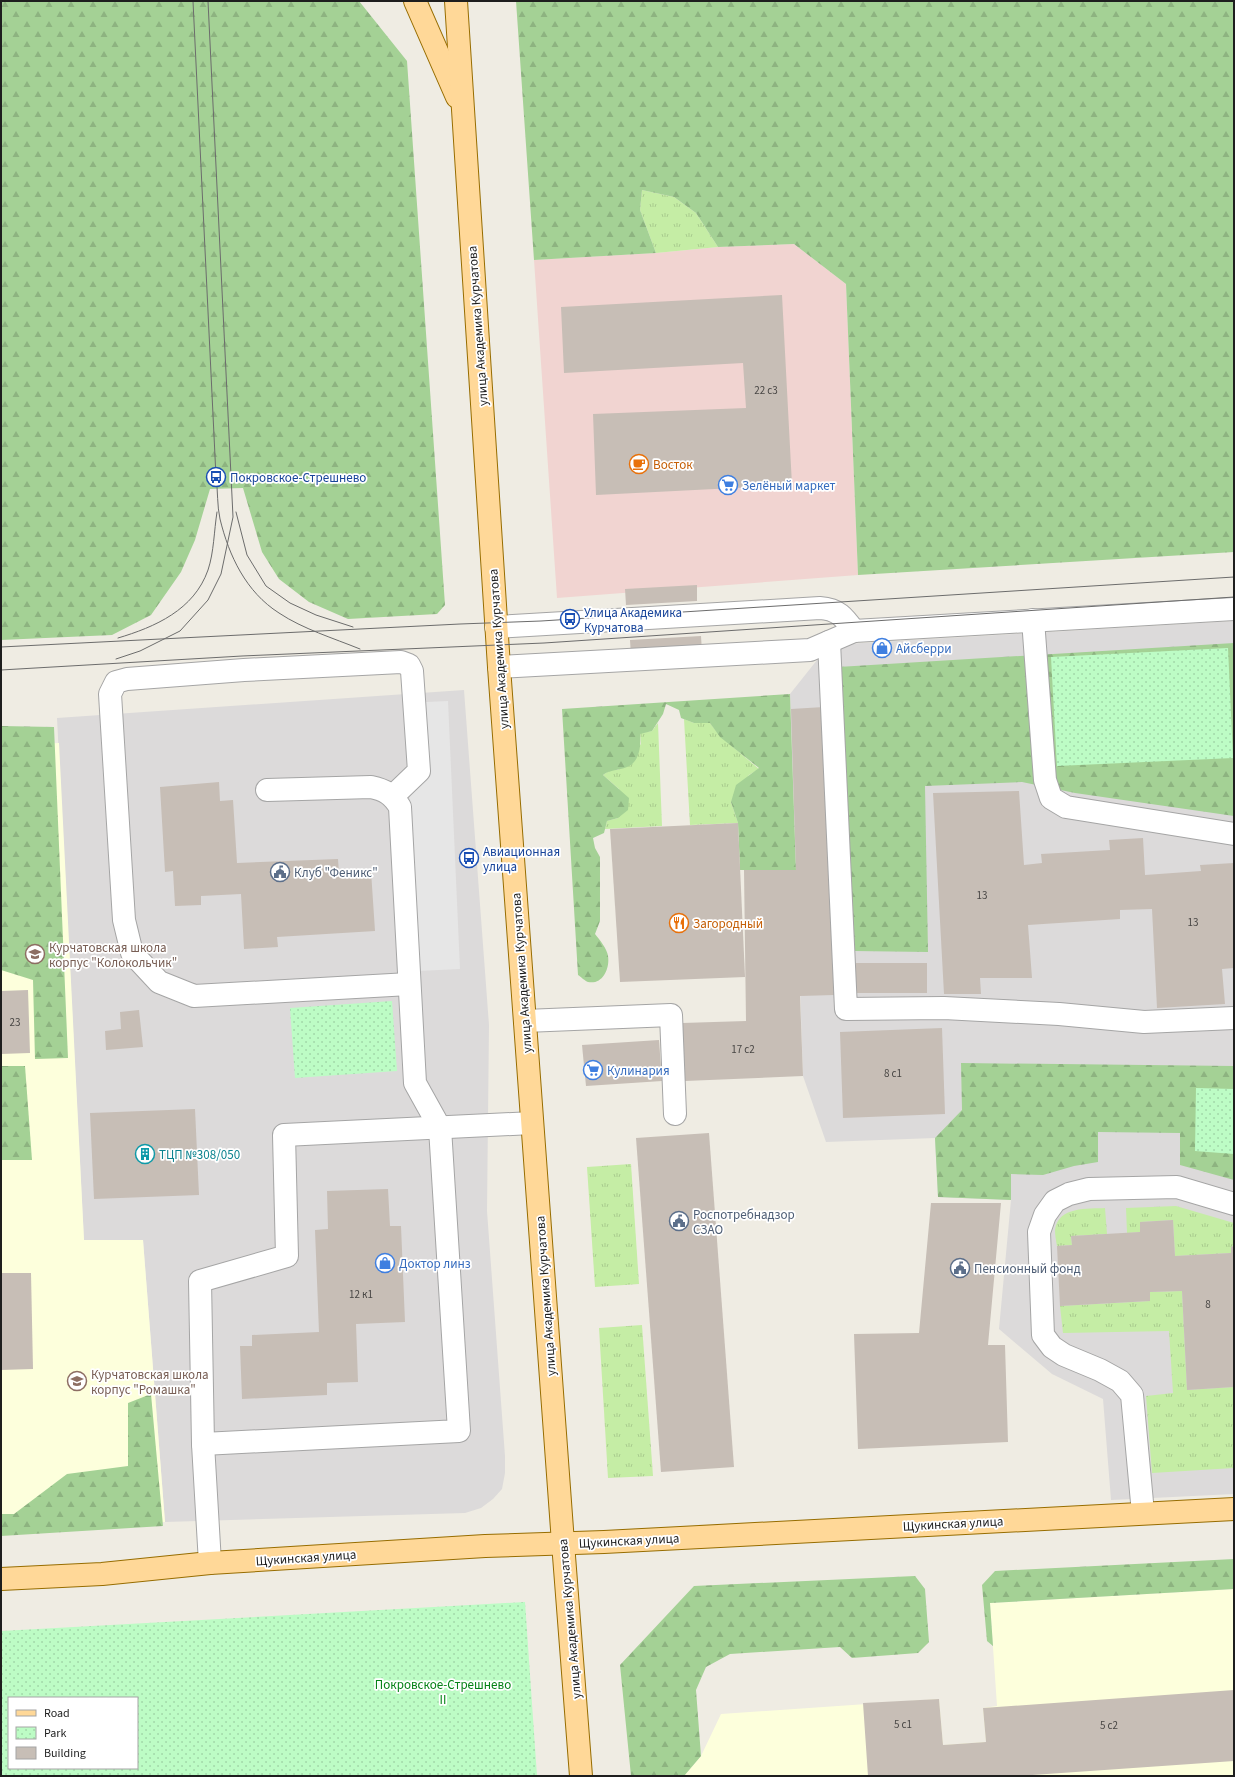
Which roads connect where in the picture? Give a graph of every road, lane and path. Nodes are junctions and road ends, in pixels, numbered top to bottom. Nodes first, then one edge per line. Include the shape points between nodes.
1 (415, 1) edge
2 (456, 1) edge
3 (464, 113) junction
4 (1234, 609) edge
5 (1033, 620) junction
6 (496, 627) junction
7 (854, 631) junction
8 (829, 642) junction
9 (499, 667) junction
10 (267, 790) dead end
11 (393, 796) junction
12 (1234, 834) edge
13 (409, 984) junction
14 (1234, 1018) edge
15 (525, 1021) junction
16 (675, 1114) dead end
17 (532, 1123) junction
18 (440, 1128) junction
19 (1234, 1204) edge
20 (203, 1444) junction
21 (1234, 1509) edge
22 (1143, 1514) junction
23 (563, 1543) junction
24 (210, 1563) junction
25 (1, 1579) edge
26 (581, 1776) edge

1 - 3 main road
2 - 3 main road, улица Академика Курчатова
3 - 6 main road, улица Академика Курчатова
4 - 5 lane
5 - 7 lane
5 - 12 lane via 1045,780 1051,798 1066,807
6 - 7 lane via 831,608 841,615
6 - 9 main road, улица Академика Курчатова
7 - 8 lane
8 - 9 lane via 810,650
8 - 14 lane via 846,1009 944,1008 1059,1014 1144,1022
9 - 15 main road, улица Академика Курчатова
10 - 11 lane via 371,787 384,790
11 - 13 lane via 400,807
11 - 13 lane via 419,771 412,671 409,664 401,662 244,670 127,679 116,682 110,694 124,920 132,953 159,982 194,996
13 - 18 lane via 415,1083
15 - 16 lane via 671,1015
15 - 17 main road, улица Академика Курчатова
17 - 18 lane
17 - 23 main road, улица Академика Курчатова
18 - 20 lane via 284,1135 287,1256 200,1280
18 - 20 lane via 459,1431
19 - 22 lane via 1177,1187 1090,1189 1069,1194 1055,1202 1045,1215 1039,1232 1043,1335 1052,1347 1120,1381 1132,1395
20 - 24 lane
21 - 22 main road, Щукинская улица
22 - 23 main road, Щукинская улица
23 - 24 main road, Щукинская улица
23 - 26 main road, улица Академика Курчатова
24 - 25 main road, Щукинская улица via 102,1574

